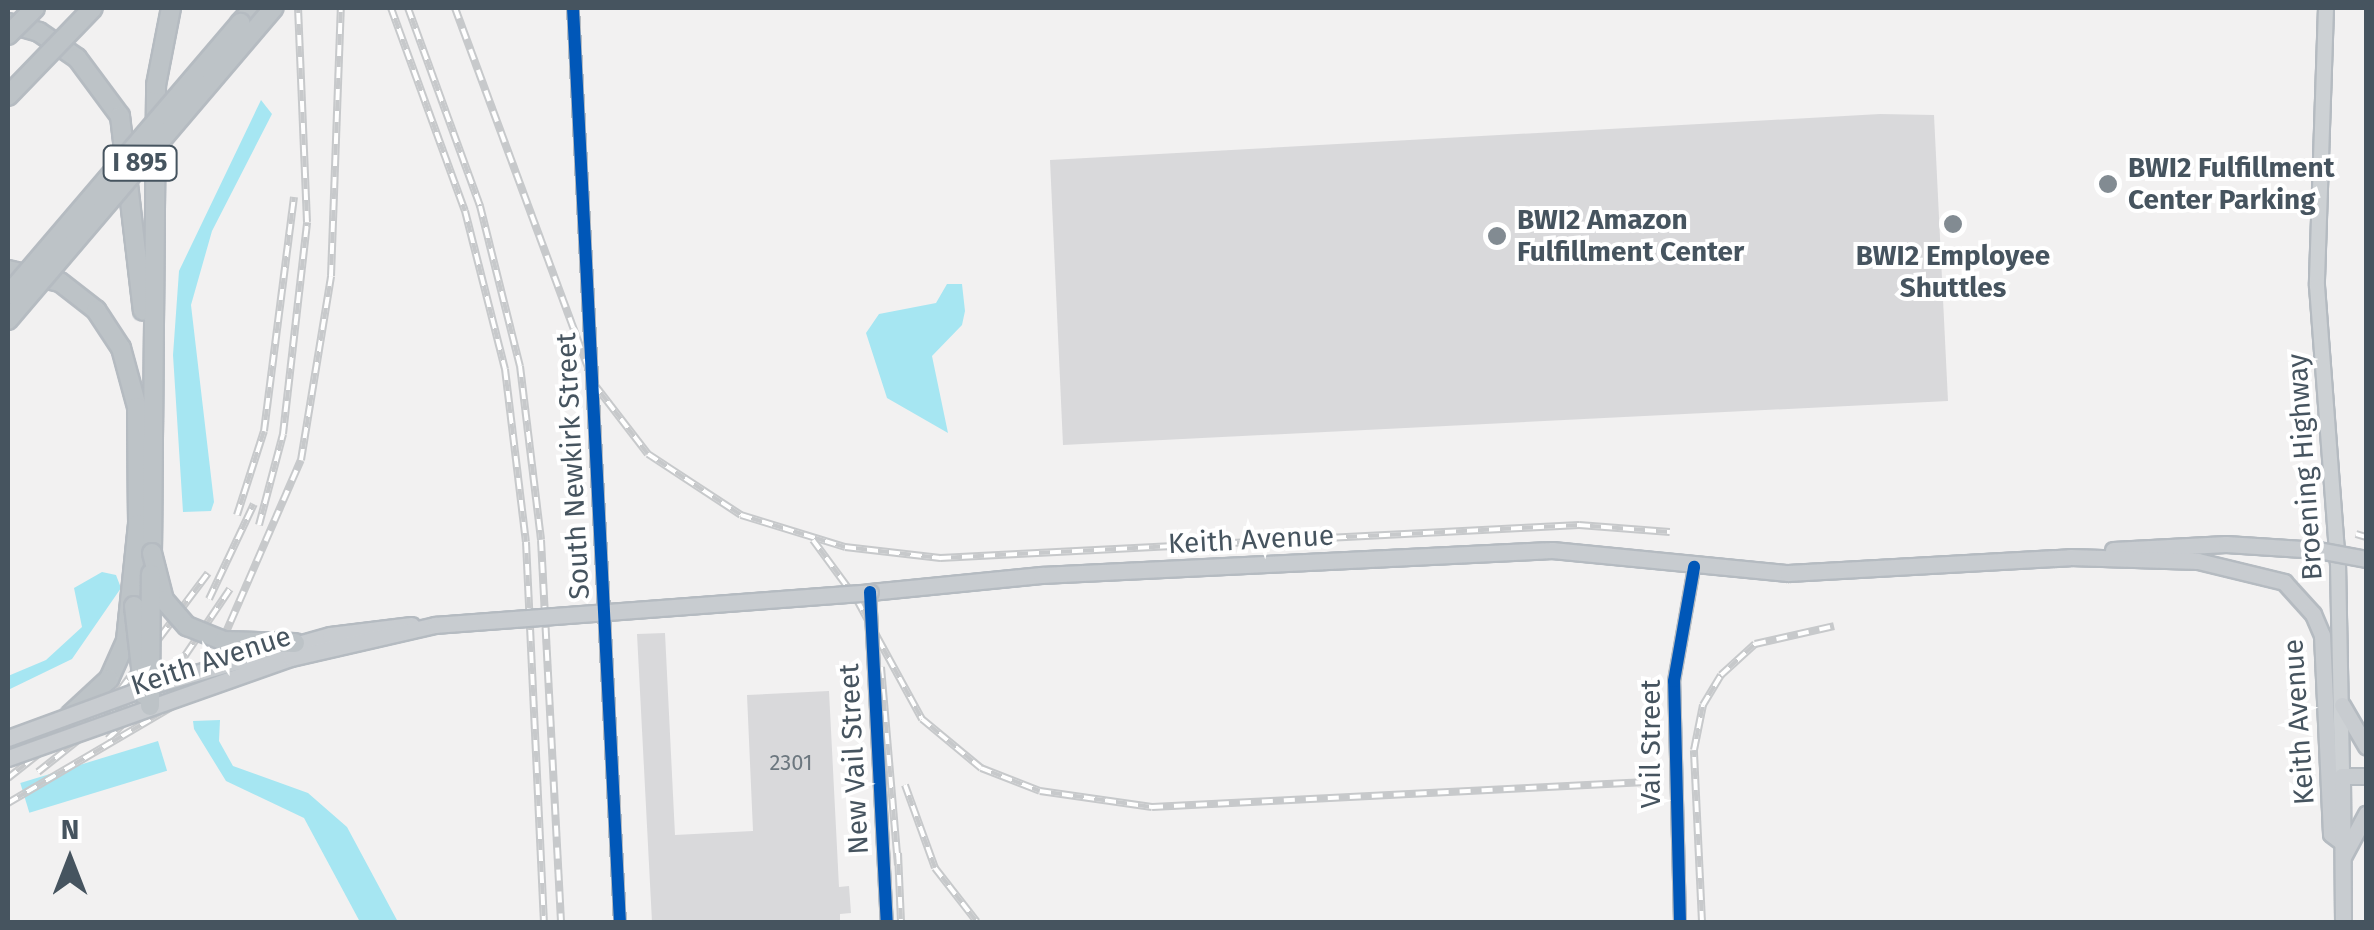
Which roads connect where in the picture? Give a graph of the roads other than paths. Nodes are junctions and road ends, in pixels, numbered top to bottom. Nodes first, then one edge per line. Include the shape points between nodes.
1 (34, 8) edge
2 (92, 8) edge
3 (171, 8) edge
4 (254, 8) edge
5 (274, 8) edge
6 (573, 8) edge
7 (2326, 8) edge
8 (8, 23) edge
9 (8, 36) edge
10 (8, 96) edge
11 (8, 270) edge
12 (8, 295) edge
13 (8, 320) edge
14 (151, 406) junction
15 (152, 554) junction
16 (2070, 557) junction
17 (2366, 559) edge
18 (1694, 567) junction
19 (870, 592) junction
20 (818, 599) dead end
21 (134, 606) junction
22 (606, 612) junction
23 (435, 625) junction
24 (296, 644) junction
25 (148, 694) junction
26 (2342, 705) junction
27 (70, 714) junction
28 (8, 738) edge
29 (2366, 746) edge
30 (8, 758) edge
31 (2342, 776) junction
32 (2366, 776) edge
33 (2366, 814) edge
34 (2343, 850) junction
35 (620, 922) edge
36 (888, 922) edge
37 (1680, 922) edge
38 (2343, 922) edge

1 - 9 highway, bridge
2 - 10 highway, bridge
3 - 14 highway, bridge via 156,85
4 - 12 highway, I 895, bridge
5 - 13 highway, I 895, bridge
6 - 22 street, South Newkirk Street
7 - 26 main road, Broening Highway via 2317,286
8 - 14 highway, bridge via 66,49 112,100 127,136
11 - 21 highway, bridge via 40,274 79,294 128,368 139,433
14 - 15 highway
15 - 24 highway, bridge via 164,600 187,626 224,641
15 - 25 highway, bridge
16 - 17 main road, Keith Avenue, bridge via 2186,545 2318,550
16 - 18 main road, Keith Avenue via 1788,572
16 - 34 main road, Keith Avenue via 2237,568 2284,582 2303,598 2322,635 2331,834
18 - 19 main road, Keith Avenue via 1552,550 1129,570
18 - 37 street, Vail Street via 1674,681
19 - 23 main road, Keith Avenue, bridge
19 - 36 street, New Vail Street, bridge
20 - 22 street
21 - 25 highway, bridge
21 - 27 highway, bridge via 109,679
22 - 35 street, South Newkirk Street
23 - 24 main road, Keith Avenue, bridge via 373,626
23 - 25 main road, Keith Avenue, bridge
24 - 25 main road, Keith Avenue, bridge
25 - 27 main road, Keith Avenue, bridge
25 - 30 main road, Keith Avenue, bridge
26 - 29 main road
26 - 31 main road, Broening Highway
27 - 28 main road, Keith Avenue, bridge
31 - 32 main road, Keith Avenue
31 - 34 main road, Broening Highway
33 - 34 main road
34 - 38 main road, Broening Highway

